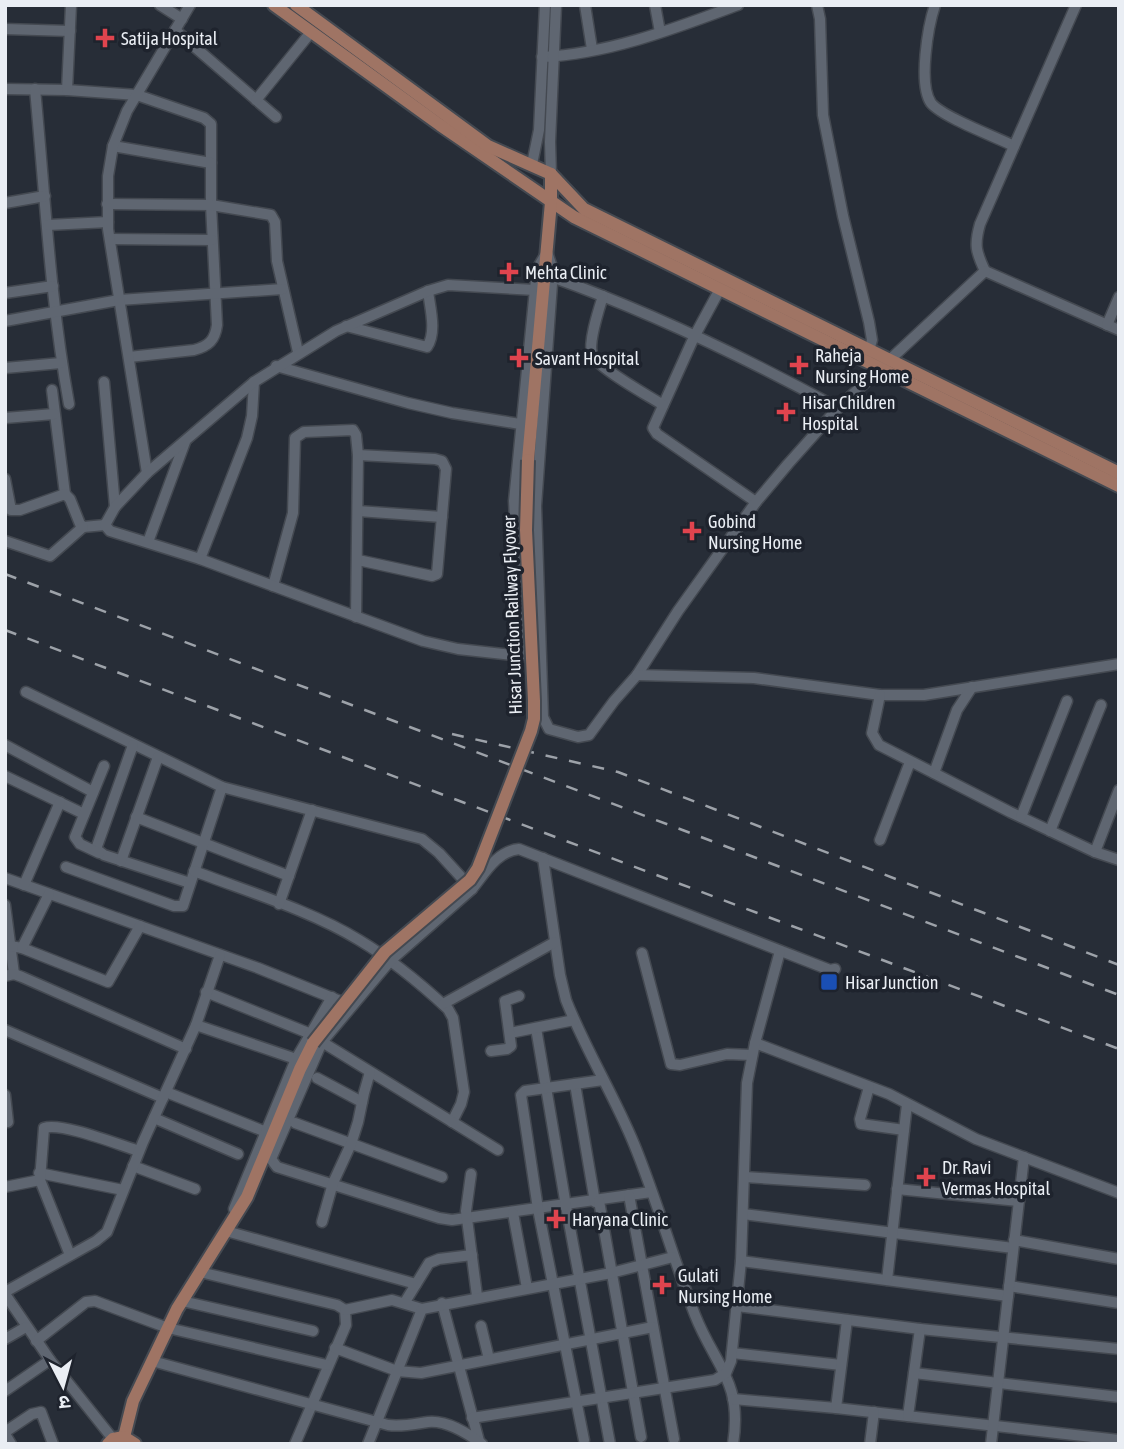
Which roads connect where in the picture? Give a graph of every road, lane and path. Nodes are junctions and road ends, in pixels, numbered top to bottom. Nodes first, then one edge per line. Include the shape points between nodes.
1 (71, 5) edge
2 (160, 5) edge
3 (190, 5) edge
4 (274, 5) edge
5 (296, 5) edge
6 (545, 5) edge
7 (556, 5) edge
8 (585, 5) edge
9 (655, 5) edge
10 (817, 5) edge
11 (934, 5) edge
12 (1076, 5) edge
13 (731, 6) edge
14 (312, 10) edge
15 (182, 19) junction
16 (298, 23) junction
17 (5, 29) edge
18 (175, 30) junction
19 (70, 31) junction
20 (311, 32) junction
21 (660, 32) junction
22 (593, 50) junction
23 (554, 56) junction
24 (542, 57) junction
25 (5, 89) edge
26 (35, 89) junction
27 (67, 90) junction
28 (136, 95) junction
29 (256, 100) junction
30 (276, 117) dead end
31 (113, 146) junction
32 (1014, 146) junction
33 (211, 163) junction
34 (532, 164) junction
35 (551, 174) junction
36 (45, 196) junction
37 (551, 202) junction
38 (5, 203) edge
39 (107, 204) junction
40 (211, 205) junction
41 (108, 222) junction
42 (48, 225) junction
43 (110, 239) junction
44 (212, 240) junction
45 (547, 252) junction
46 (985, 271) junction
47 (552, 277) junction
48 (53, 286) junction
49 (283, 289) junction
50 (720, 289) junction
51 (535, 290) junction
52 (428, 291) junction
53 (5, 293) edge
54 (216, 294) junction
55 (603, 296) junction
56 (1119, 297) edge
57 (120, 300) junction
58 (57, 312) junction
59 (5, 321) edge
60 (1107, 325) junction
61 (346, 326) junction
62 (1119, 330) edge
63 (694, 337) junction
64 (299, 352) junction
65 (868, 355) junction
66 (129, 357) junction
67 (61, 363) junction
68 (886, 365) junction
69 (276, 366) junction
70 (5, 368) edge
71 (104, 382) dead end
72 (254, 382) junction
73 (52, 390) dead end
74 (69, 404) dead end
75 (663, 405) junction
76 (838, 408) junction
77 (54, 414) junction
78 (5, 418) edge
79 (520, 424) junction
80 (185, 442) junction
81 (358, 455) junction
82 (1119, 461) edge
83 (1101, 464) junction
84 (1119, 472) edge
85 (147, 473) junction
86 (5, 478) edge
87 (1119, 486) edge
88 (65, 494) junction
89 (755, 502) junction
90 (115, 508) junction
91 (358, 511) junction
92 (442, 517) junction
93 (105, 525) junction
94 (83, 527) junction
95 (5, 541) edge
96 (148, 542) junction
97 (200, 559) junction
98 (358, 560) junction
99 (273, 586) junction
100 (356, 617) junction
101 (522, 656) junction
102 (540, 656) junction
103 (1119, 664) edge
104 (637, 675) junction
105 (972, 687) junction
106 (950, 691) junction
107 (26, 692) dead end
108 (880, 695) junction
109 (1067, 701) dead end
110 (1101, 705) dead end
111 (957, 710) junction
112 (5, 745) edge
113 (133, 745) junction
114 (158, 757) junction
115 (910, 762) junction
116 (104, 766) dead end
117 (934, 773) junction
118 (5, 776) edge
119 (222, 787) junction
120 (1119, 790) edge
121 (93, 792) junction
122 (60, 802) junction
123 (312, 810) junction
124 (84, 814) junction
125 (136, 817) junction
126 (1021, 817) junction
127 (1050, 831) junction
128 (880, 840) dead end
129 (203, 843) junction
130 (1095, 852) junction
131 (99, 853) junction
132 (544, 858) junction
133 (121, 860) junction
134 (1119, 860) edge
135 (66, 867) dead end
136 (194, 871) junction
137 (289, 876) junction
138 (5, 878) edge
139 (190, 883) junction
140 (24, 885) junction
141 (472, 889) junction
142 (49, 894) junction
143 (279, 904) junction
144 (5, 905) edge
145 (140, 926) junction
146 (555, 942) junction
147 (10, 946) junction
148 (22, 948) junction
149 (780, 951) junction
150 (642, 953) dead end
151 (220, 955) junction
152 (390, 961) junction
153 (835, 969) dead end
154 (10, 975) edge
155 (206, 992) junction
156 (519, 996) dead end
157 (332, 997) junction
158 (443, 1004) junction
159 (352, 1006) junction
160 (574, 1020) junction
161 (196, 1025) junction
162 (536, 1028) junction
163 (5, 1030) edge
164 (510, 1033) junction
165 (315, 1039) junction
166 (755, 1043) junction
167 (186, 1049) junction
168 (491, 1051) dead end
169 (752, 1055) junction
170 (296, 1059) junction
171 (370, 1072) junction
172 (317, 1078) dead end
173 (603, 1080) junction
174 (575, 1084) junction
175 (546, 1087) junction
176 (869, 1087) junction
177 (5, 1095) edge
178 (164, 1095) junction
179 (362, 1102) junction
180 (907, 1104) junction
181 (153, 1118) junction
182 (8, 1122) dead end
183 (452, 1122) junction
184 (295, 1123) dead end
185 (904, 1129) junction
186 (266, 1132) junction
187 (351, 1144) junction
188 (498, 1150) dead end
189 (139, 1151) junction
190 (238, 1154) dead end
191 (1024, 1157) junction
192 (133, 1166) junction
193 (471, 1174) dead end
194 (39, 1176) junction
195 (442, 1177) dead end
196 (744, 1177) junction
197 (333, 1183) junction
198 (865, 1185) dead end
199 (5, 1187) edge
200 (195, 1189) dead end
201 (897, 1189) junction
202 (123, 1190) junction
203 (652, 1192) junction
204 (1119, 1193) edge
205 (629, 1195) junction
206 (597, 1201) junction
207 (1019, 1201) junction
208 (566, 1206) junction
209 (538, 1209) junction
210 (513, 1213) junction
211 (743, 1214) junction
212 (467, 1219) junction
213 (322, 1222) dead end
214 (230, 1226) junction
215 (892, 1233) junction
216 (1014, 1244) junction
217 (70, 1255) junction
218 (472, 1255) junction
219 (673, 1257) junction
220 (1119, 1259) edge
221 (741, 1261) junction
222 (642, 1266) junction
223 (200, 1272) junction
224 (611, 1273) junction
225 (579, 1279) junction
226 (887, 1280) junction
227 (416, 1284) junction
228 (552, 1284) junction
229 (527, 1288) junction
230 (1009, 1291) junction
231 (5, 1293) edge
232 (477, 1296) junction
233 (182, 1301) junction
234 (405, 1302) junction
235 (442, 1303) junction
236 (1119, 1303) edge
237 (737, 1306) junction
238 (422, 1309) junction
239 (345, 1310) junction
240 (5, 1311) edge
241 (18, 1315) junction
242 (847, 1320) junction
243 (481, 1326) dead end
244 (26, 1327) junction
245 (653, 1327) junction
246 (168, 1328) junction
247 (920, 1329) junction
248 (313, 1331) dead end
249 (622, 1333) junction
250 (1003, 1337) junction
251 (591, 1338) junction
252 (5, 1339) edge
253 (36, 1341) junction
254 (564, 1343) junction
255 (335, 1348) junction
256 (1119, 1349) edge
257 (732, 1353) junction
258 (489, 1359) junction
259 (50, 1360) junction
260 (152, 1361) junction
261 (327, 1365) junction
262 (458, 1365) junction
263 (841, 1365) junction
264 (397, 1371) junction
265 (726, 1373) junction
266 (914, 1373) junction
267 (999, 1382) junction
268 (664, 1388) junction
269 (5, 1391) edge
270 (635, 1392) junction
271 (603, 1397) junction
272 (1119, 1397) edge
273 (733, 1399) junction
274 (575, 1402) junction
275 (311, 1404) junction
276 (836, 1408) junction
277 (874, 1412) junction
278 (908, 1416) junction
279 (472, 1418) junction
280 (378, 1422) junction
281 (993, 1426) junction
282 (5, 1433) edge
283 (641, 1437) dead end
284 (674, 1439) dead end
285 (583, 1440) dead end
286 (1119, 1440) edge
287 (120, 1441) edge
288 (480, 1443) edge
289 (11, 1444) edge
290 (53, 1444) edge
291 (295, 1444) edge
292 (368, 1444) edge
293 (610, 1444) edge
294 (733, 1444) edge
295 (870, 1444) edge
296 (991, 1444) edge

1 - 19 street
2 - 15 street
3 - 15 street
4 - 16 main road
5 - 14 main road
6 - 24 street
7 - 23 street
8 - 22 street
9 - 21 street
10 - 65 street via 823,115 869,322 872,340
11 - 32 street via 926,75 932,104
12 - 32 street
13 - 21 street
14 - 16 street
14 - 34 main road via 488,146
15 - 18 street
16 - 20 main road
17 - 19 street
18 - 28 street
18 - 29 street
19 - 27 street
20 - 29 street
20 - 37 main road
21 - 22 street
22 - 23 street
23 - 24 street
23 - 35 street
24 - 34 street via 539,131
25 - 26 street
26 - 27 street
26 - 36 street
27 - 28 street
28 - 31 street
28 - 33 street via 209,120
29 - 30 street
31 - 33 street
31 - 39 street
32 - 46 street via 975,241
33 - 40 street
34 - 35 main road
35 - 37 main road, Hisar Junction Railway Flyover
35 - 65 main road via 584,209
36 - 38 street
36 - 42 street
37 - 45 main road, Hisar Junction Railway Flyover
37 - 50 main road
39 - 40 street
39 - 41 street
40 - 44 street
40 - 49 street via 274,217
41 - 42 street
41 - 43 street
42 - 48 street
43 - 44 street
43 - 57 street
44 - 54 street
45 - 47 street
45 - 51 street via 537,269
45 - 165 main road, Hisar Junction Railway Flyover, bridge via 528,460 531,732 470,880 385,952
46 - 60 street
46 - 68 street
47 - 55 street
47 - 102 street via 536,506
48 - 53 street
48 - 58 street
49 - 54 street
49 - 64 street
50 - 63 street
50 - 65 main road
51 - 52 street via 461,284
51 - 79 street
52 - 61 street
52 - 61 street via 432,338 427,346
54 - 57 street
54 - 66 street via 217,325 210,344
55 - 63 street
55 - 75 street via 592,354 600,365
56 - 60 street
57 - 58 street
57 - 66 street
58 - 59 street
58 - 67 street
60 - 62 street
61 - 64 street
63 - 75 street
63 - 76 street
64 - 69 street
65 - 68 main road
66 - 85 street
67 - 70 street
67 - 74 street
68 - 76 street
68 - 83 main road
68 - 87 main road
69 - 72 street
69 - 79 street via 408,403
71 - 90 street
72 - 80 street
72 - 97 street via 247,438
73 - 77 street
75 - 89 street via 653,428 657,434
76 - 89 street
77 - 78 street
77 - 88 street
79 - 101 street via 514,502
80 - 85 street
80 - 96 street
81 - 91 street
81 - 92 street via 442,461 446,469
81 - 99 street via 353,430 304,432 295,438 293,513
82 - 83 main road
83 - 84 main road
85 - 90 street
86 - 88 street via 9,506 14,511
88 - 94 street
89 - 104 street
90 - 93 street
91 - 92 street
91 - 98 street
92 - 98 street via 435,576
93 - 94 street
93 - 96 street via 110,531
94 - 95 street via 50,556
96 - 97 street
97 - 99 street
98 - 100 street
99 - 100 street
100 - 101 street via 439,645
101 - 102 street
102 - 104 street via 543,722 549,729 578,737 589,735
103 - 105 street
104 - 108 street via 754,678
105 - 106 street
105 - 111 street
106 - 108 street
106 - 111 street
107 - 113 street
108 - 115 street via 874,740
109 - 126 street
110 - 127 street
111 - 117 street
112 - 121 street
113 - 114 street
113 - 131 street via 96,844
114 - 119 street
114 - 125 street
115 - 117 street
115 - 128 street
116 - 121 street
117 - 126 street
118 - 122 street
119 - 123 street
119 - 129 street
120 - 130 street
121 - 124 street
122 - 124 street
122 - 140 street
123 - 137 street
123 - 141 street via 422,839
124 - 131 street via 76,842
125 - 129 street
125 - 133 street
126 - 127 street
127 - 130 street
129 - 136 street
129 - 137 street
130 - 134 street
131 - 133 street
132 - 141 street via 512,850 497,859
132 - 146 street
132 - 149 street
133 - 139 street
135 - 139 street via 179,907
136 - 139 street
136 - 143 street
137 - 143 street
138 - 140 street
140 - 142 street
141 - 152 street
142 - 145 street
142 - 148 street
143 - 152 street via 358,939
144 - 147 street
145 - 148 street via 108,982
145 - 151 street
146 - 158 street
146 - 160 street
147 - 148 street
147 - 154 street
149 - 153 street
149 - 166 street
150 - 169 street via 671,1064 727,1054
151 - 155 street
151 - 157 street
152 - 158 street
152 - 159 street
154 - 167 street
155 - 161 street
155 - 165 street
156 - 164 street via 505,1001
157 - 159 street
157 - 165 street
158 - 183 street via 453,1018 464,1085
159 - 165 street
160 - 162 street
160 - 173 street
161 - 167 street
161 - 170 street
162 - 164 street
162 - 175 street
163 - 178 street
164 - 168 street via 509,1048
165 - 170 street
165 - 171 street
165 - 197 street via 271,1159 278,1167
165 - 214 main road, Hisar Junction Railway Flyover
166 - 169 street
166 - 176 street
167 - 178 street
169 - 196 street
170 - 186 street
171 - 179 street
171 - 183 street
172 - 179 street
173 - 174 street
173 - 203 street
174 - 175 street
174 - 206 street
175 - 208 street
175 - 209 street via 521,1095
176 - 180 street
176 - 185 street via 861,1124
177 - 182 street
178 - 181 street
178 - 186 street
179 - 187 street
180 - 185 street
180 - 191 street
181 - 189 street
181 - 190 street
183 - 188 street
184 - 187 street
185 - 201 street
186 - 214 street
187 - 195 street
187 - 197 street
189 - 192 street
189 - 194 street via 47,1126 42,1131
191 - 204 street
191 - 207 street
192 - 200 street
192 - 202 street
193 - 212 street
194 - 199 street
194 - 202 street
194 - 217 street
196 - 198 street
196 - 211 street
197 - 212 street via 439,1218
197 - 213 street
201 - 207 street
201 - 215 street
202 - 217 street via 107,1232
203 - 205 street
203 - 219 street
205 - 206 street
205 - 222 street
206 - 208 street
206 - 224 street
207 - 216 street
208 - 209 street
208 - 225 street
209 - 210 street
209 - 228 street
210 - 212 street
210 - 229 street
211 - 215 street
211 - 221 street
212 - 218 street
214 - 223 main road, Hisar Junction Railway Flyover
214 - 227 street
215 - 216 street
215 - 226 street
216 - 220 street
216 - 230 street
217 - 231 street
218 - 227 street via 433,1261
218 - 232 street
219 - 222 street
219 - 265 street via 696,1319
221 - 226 street
221 - 237 street
222 - 224 street
222 - 245 street
223 - 233 main road, Hisar Junction Railway Flyover
223 - 239 street
224 - 225 street
224 - 249 street
225 - 228 street
225 - 251 street
226 - 230 street
227 - 234 street
228 - 229 street
228 - 254 street
229 - 232 street
230 - 236 street
230 - 250 street
231 - 241 street
232 - 235 street
233 - 246 main road, Hisar Junction Railway Flyover
233 - 248 street
234 - 238 street
234 - 239 street via 392,1300
235 - 238 street
235 - 262 street
237 - 242 street
237 - 257 street
238 - 264 street
239 - 255 street via 346,1325
240 - 241 street
241 - 244 street
242 - 247 street
242 - 263 street
243 - 258 street
244 - 252 street
244 - 253 street
245 - 249 street
245 - 268 street
246 - 253 street via 91,1301
246 - 260 main road, Hisar Junction Railway Flyover
246 - 261 street
247 - 250 street
247 - 266 street
249 - 251 street
249 - 270 street
250 - 256 street
250 - 267 street
251 - 254 street
251 - 271 street
253 - 259 street
254 - 258 street
254 - 274 street
255 - 261 street
255 - 264 street
257 - 263 street
257 - 265 street
258 - 262 street
259 - 269 street
259 - 287 street
260 - 275 street
260 - 287 main road, Hisar Junction Railway Flyover
261 - 275 street
262 - 264 street via 421,1373
262 - 279 street
263 - 276 street
264 - 280 street
265 - 268 street via 715,1380
265 - 273 street
266 - 267 street
266 - 278 street
267 - 272 street
267 - 281 street
268 - 270 street
268 - 284 street
270 - 271 street
270 - 283 street
271 - 274 street
271 - 293 street
273 - 276 street
273 - 294 street
274 - 279 street
274 - 285 street
275 - 280 street
275 - 291 street
276 - 277 street
277 - 278 street
277 - 295 street
278 - 281 street
279 - 288 street
280 - 288 street via 395,1426 444,1423
280 - 292 street
281 - 286 street
281 - 296 street
282 - 289 street
282 - 290 street via 41,1412

